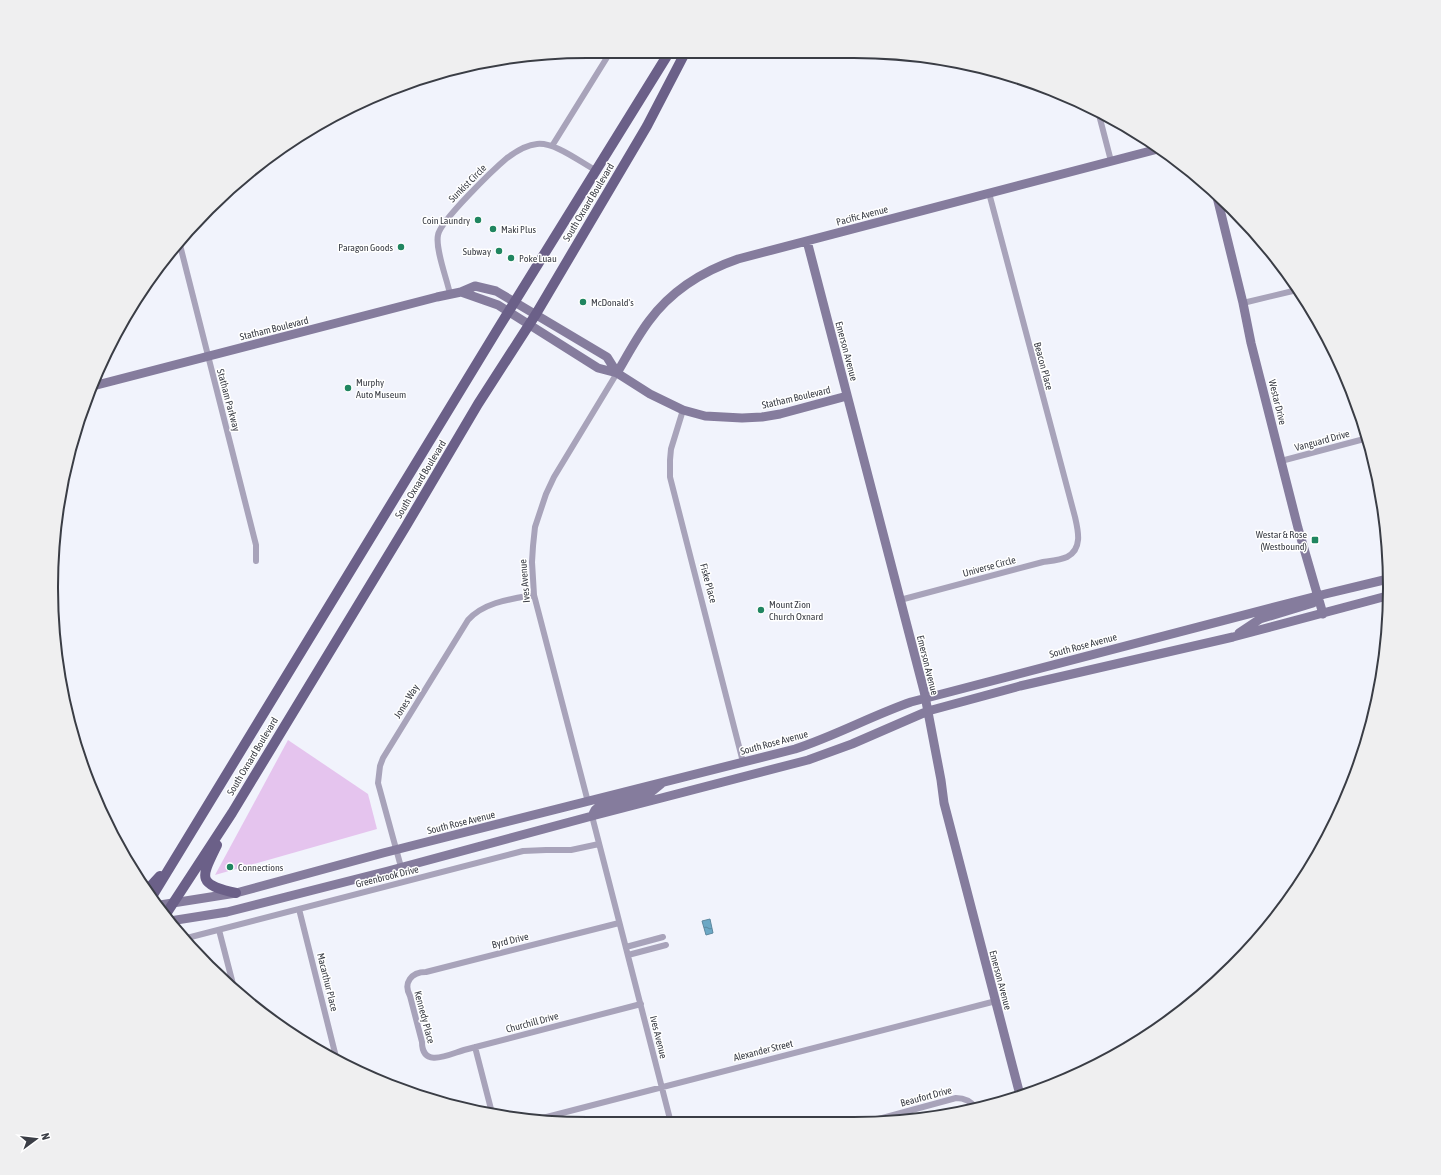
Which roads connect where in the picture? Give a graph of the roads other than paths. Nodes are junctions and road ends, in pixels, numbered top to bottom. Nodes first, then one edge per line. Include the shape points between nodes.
1 (607, 58) edge
2 (666, 58) edge
3 (682, 58) edge
4 (1100, 120) edge
5 (552, 146) junction
6 (1153, 150) edge
7 (1111, 161) junction
8 (597, 171) junction
9 (989, 193) junction
10 (1219, 204) edge
11 (807, 241) junction
12 (181, 248) edge
13 (1293, 291) edge
14 (461, 292) junction
15 (450, 294) junction
16 (516, 303) junction
17 (1243, 303) junction
18 (510, 312) junction
19 (536, 314) junction
20 (529, 325) junction
21 (208, 355) junction
22 (617, 373) junction
23 (98, 385) edge
24 (847, 396) junction
25 (683, 410) junction
26 (1362, 440) edge
27 (1282, 461) junction
28 (1077, 545) joint
29 (256, 561) dead end
30 (1383, 580) edge
31 (1369, 583) junction
32 (534, 595) junction
33 (1317, 596) junction
34 (1383, 597) edge
35 (900, 600) junction
36 (1344, 608) junction
37 (1323, 614) junction
38 (1233, 637) junction
39 (925, 699) junction
40 (928, 711) junction
41 (744, 762) junction
42 (666, 781) junction
43 (588, 802) junction
44 (232, 813) junction
45 (592, 816) junction
46 (599, 844) junction
47 (396, 850) junction
48 (174, 861) junction
49 (401, 867) junction
50 (150, 887) edge
51 (155, 893) edge
52 (236, 893) junction
53 (172, 903) junction
54 (163, 904) edge
55 (298, 909) junction
56 (168, 911) edge
57 (175, 920) edge
58 (619, 923) junction
59 (219, 930) junction
60 (189, 937) edge
61 (663, 937) dead end
62 (666, 945) dead end
63 (626, 947) junction
64 (628, 956) junction
65 (232, 980) edge
66 (408, 981) joint
67 (996, 1001) junction
68 (640, 1004) junction
69 (475, 1047) junction
70 (336, 1053) edge
71 (429, 1057) joint
72 (662, 1087) junction
73 (1019, 1091) edge
74 (972, 1103) edge
75 (491, 1108) edge
76 (551, 1116) edge
77 (891, 1116) edge
78 (670, 1117) edge

1 - 5 street
2 - 8 main road, South Oxnard Boulevard
3 - 19 main road, South Oxnard Boulevard via 647,126
4 - 7 street
5 - 8 street, Sunkist Circle
5 - 15 street, Sunkist Circle via 534,144 511,155 449,215 440,228 438,244
6 - 7 street, Pacific Avenue
7 - 9 street, Pacific Avenue
8 - 16 main road, South Oxnard Boulevard
9 - 11 street, Pacific Avenue
9 - 28 street, Beacon Place via 1075,517
10 - 17 street, Westar Drive
11 - 22 street, Pacific Avenue via 738,259 692,280 656,312
11 - 24 street, Emerson Avenue
12 - 21 street, Statham Parkway
13 - 17 street
14 - 15 street, Statham Boulevard
14 - 16 street, Statham Boulevard via 475,286 488,288
14 - 18 street, Statham Boulevard via 491,302
15 - 21 street, Statham Boulevard
16 - 18 main road, South Oxnard Boulevard
16 - 19 street, Statham Boulevard
17 - 27 street, Westar Drive
18 - 20 street, Statham Boulevard
18 - 48 main road, South Oxnard Boulevard
19 - 20 main road, South Oxnard Boulevard
19 - 22 street, Statham Boulevard via 607,357
20 - 22 street, Statham Boulevard via 598,368
20 - 44 main road, South Oxnard Boulevard via 478,404
21 - 23 street, Statham Boulevard
21 - 29 street, Statham Parkway via 256,545
22 - 25 street, Statham Boulevard via 650,394
22 - 32 street, Ives Avenue via 546,494 533,546
24 - 25 street, Statham Boulevard via 762,417 722,418
24 - 35 street, Emerson Avenue
25 - 41 street, Fiske Place via 671,449 670,477
26 - 27 street, Vanguard Drive
27 - 33 street, Westar Drive
28 - 35 street, Universe Circle via 1072,554 1064,558
30 - 31 street, South Rose Avenue
31 - 33 street, South Rose Avenue
31 - 36 street via 1330,598 1326,602 1329,607
32 - 43 street, Ives Avenue
32 - 47 street, Jones Way via 486,606 473,614 383,758 378,783
33 - 37 street, Westar Drive
33 - 38 street via 1313,603 1260,619
33 - 39 street, South Rose Avenue
34 - 36 street
35 - 39 street, Emerson Avenue
36 - 37 street
37 - 38 street
38 - 40 street via 1020,686
39 - 40 street, Emerson Avenue
39 - 41 street, South Rose Avenue via 882,713 816,742
40 - 45 street via 808,760
40 - 67 street, Emerson Avenue via 944,803
41 - 42 street, South Rose Avenue
42 - 43 street, South Rose Avenue
42 - 45 street via 650,793 600,805
43 - 47 street, South Rose Avenue
44 - 52 main road via 205,870 205,878 213,887
44 - 53 main road, South Oxnard Boulevard
45 - 46 street, Ives Avenue
45 - 49 street
46 - 55 street, Greenbrook Drive via 570,850 523,851
46 - 58 street, Ives Avenue
47 - 49 street, Jones Way
47 - 52 street, South Rose Avenue
48 - 50 main road
48 - 51 main road, South Oxnard Boulevard
49 - 57 street via 227,912
52 - 53 street, South Rose Avenue
53 - 54 street, South Rose Avenue
53 - 56 main road, South Oxnard Boulevard
55 - 59 street, Greenbrook Drive
55 - 70 street, Macarthur Place
58 - 63 street, Ives Avenue
58 - 66 street, Byrd Drive via 417,973
59 - 60 street, Greenbrook Drive
59 - 65 street
61 - 63 street
62 - 64 street
63 - 64 street, Ives Avenue
64 - 68 street, Ives Avenue
66 - 71 street, Kennedy Place via 407,990 423,1051
67 - 72 street, Alexander Street
67 - 73 street, Emerson Avenue
68 - 69 street, Churchill Drive
68 - 72 street, Ives Avenue
69 - 71 street, Churchill Drive via 441,1058
69 - 75 street
72 - 76 street, Alexander Street
72 - 78 street, Ives Avenue
74 - 77 street, Beaufort Drive via 956,1098

